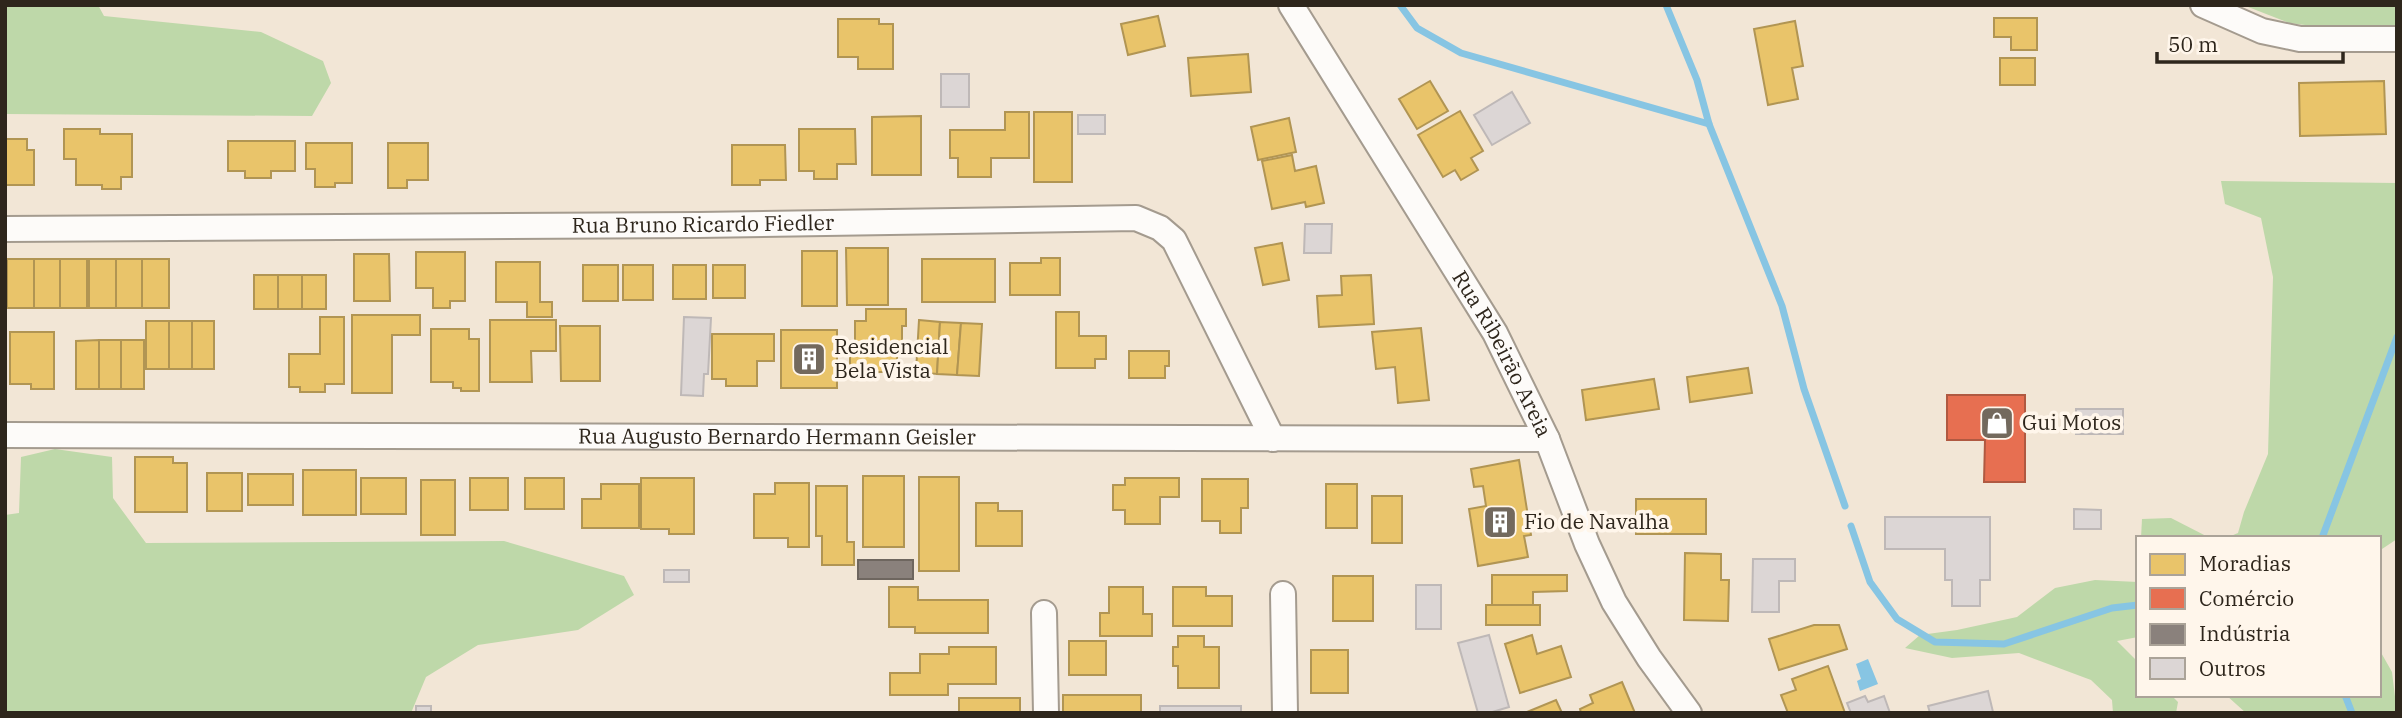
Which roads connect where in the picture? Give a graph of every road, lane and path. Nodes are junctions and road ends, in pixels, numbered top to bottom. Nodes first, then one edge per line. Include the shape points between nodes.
1 (1291, 5) edge
2 (2203, 5) edge
3 (2397, 39) edge
4 (5, 229) edge
5 (5, 435) edge
6 (1273, 439) junction
7 (1547, 439) junction
8 (1283, 594) dead end
9 (1044, 613) dead end
10 (1046, 713) edge
11 (1285, 713) edge
12 (1689, 713) edge

1 - 7 street, Rua Ribeirão Areia via 1494,333
2 - 3 street via 2262,31 2300,39
4 - 6 street, Rua Bruno Ricardo Fiedler via 1136,218 1174,240
5 - 6 street, Rua Augusto Bernardo Hermann Geisler
6 - 7 street, Rua Augusto Bernardo Hermann Geisler
7 - 12 street, Rua Ribeirão Areia via 1614,602
8 - 11 street
9 - 10 street

